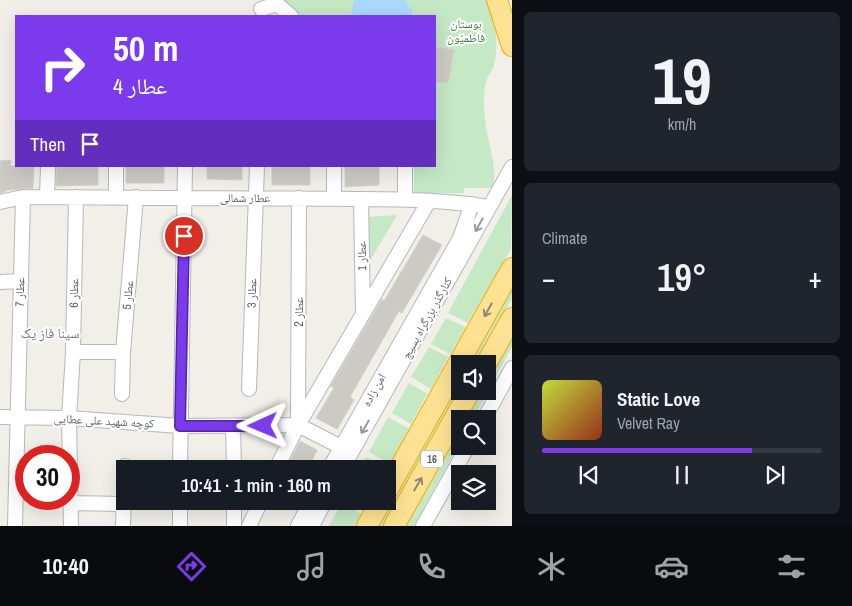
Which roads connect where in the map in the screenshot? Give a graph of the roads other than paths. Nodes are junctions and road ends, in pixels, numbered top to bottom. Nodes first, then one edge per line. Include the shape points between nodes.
1 (497, 0) edge
2 (261, 8) edge
3 (290, 15) edge
4 (512, 46) edge
5 (48, 167) edge
6 (116, 167) edge
7 (185, 167) edge
8 (257, 167) edge
9 (334, 167) edge
10 (405, 167) edge
11 (512, 167) edge
12 (23, 197) junction
13 (47, 197) junction
14 (76, 197) junction
15 (116, 197) junction
16 (136, 197) junction
17 (184, 198) junction
18 (256, 198) junction
19 (299, 198) junction
20 (334, 198) junction
21 (361, 199) junction
22 (405, 199) junction
23 (430, 201) junction
24 (0, 202) edge
25 (472, 204) junction
26 (489, 207) junction
27 (512, 268) edge
28 (0, 282) edge
29 (21, 282) junction
30 (363, 314) junction
31 (512, 318) edge
32 (73, 352) junction
33 (123, 352) junction
34 (491, 355) edge
35 (512, 368) edge
36 (248, 389) dead end
37 (122, 394) dead end
38 (465, 400) edge
39 (489, 410) edge
40 (0, 417) edge
41 (17, 417) junction
42 (70, 418) junction
43 (298, 425) junction
44 (180, 426) junction
45 (233, 426) junction
46 (71, 445) edge
47 (346, 450) junction
48 (463, 455) edge
49 (180, 460) edge
50 (234, 460) edge
51 (280, 460) edge
52 (337, 460) edge
53 (344, 460) edge
54 (396, 475) edge
55 (80, 503) edge
56 (116, 504) edge
57 (72, 510) edge
58 (124, 510) edge
59 (180, 510) edge
60 (234, 510) edge
61 (257, 510) edge
62 (306, 510) edge
63 (320, 510) edge
64 (376, 510) edge
65 (14, 526) edge
66 (71, 526) edge
67 (123, 526) edge
68 (180, 526) edge
69 (234, 526) edge
70 (249, 526) edge
71 (298, 526) edge
72 (312, 526) edge
73 (367, 526) edge
74 (394, 526) edge
75 (423, 526) edge

1 - 4 highway
2 - 3 street via 277,4
5 - 13 street
6 - 15 street
7 - 17 street
8 - 18 street, عطار 3
9 - 20 street
10 - 22 street
11 - 26 street, کنارگذر بزرگراه بسیج
12 - 13 street, عطار شمالی
12 - 24 street, عطار شمالی
12 - 29 street, عطار 7
13 - 14 street, عطار شمالی
14 - 15 street, عطار شمالی
14 - 32 street, عطار 6
15 - 16 street, عطار شمالی
16 - 17 street, عطار شمالی
16 - 33 street, عطار 5
17 - 18 street, عطار شمالی
17 - 44 street
18 - 19 street, عطار شمالی
18 - 36 street, عطار 3
19 - 20 street, عطار شمالی
19 - 43 street, عطار 2
20 - 21 street, عطار شمالی
21 - 22 street, عطار شمالی
21 - 30 street, عطار 1
22 - 23 street, عطار شمالی
23 - 25 street, عطار شمالی
23 - 30 street
25 - 26 street, عطار شمالی
25 - 47 street, امن زاده via 460,238
26 -> 47 street, کنارگذر بزرگراه بسیج
27 -> 54 highway, 16
28 - 29 street
29 - 41 street, عطار 7
30 - 43 street
31 - 34 highway
32 - 33 street
32 - 42 street, عطار 6
33 - 37 street, عطار 5
35 - 39 street
74 -> 38 highway, 16
40 - 41 street, کوچه شهید علی عطایی
41 - 42 street, کوچه شهید علی عطایی
41 - 65 street, عطار 7
42 - 44 street, کوچه شهید علی عطایی
42 - 46 street, عطار 6
43 - 45 street, کوچه شهید علی عطایی
43 - 47 street, کوچه شهید علی عطایی
43 - 51 street
44 - 45 street, کوچه شهید علی عطایی
44 - 49 street
45 - 50 street
47 - 52 street, امن زاده
47 - 53 street, کنارگذر بزرگراه بسیج
48 - 75 street
55 - 56 street
57 - 66 street, عطار 6
58 - 67 street
59 - 68 street
60 - 69 street
61 - 70 street
62 - 71 street
63 - 72 street
64 - 73 highway

